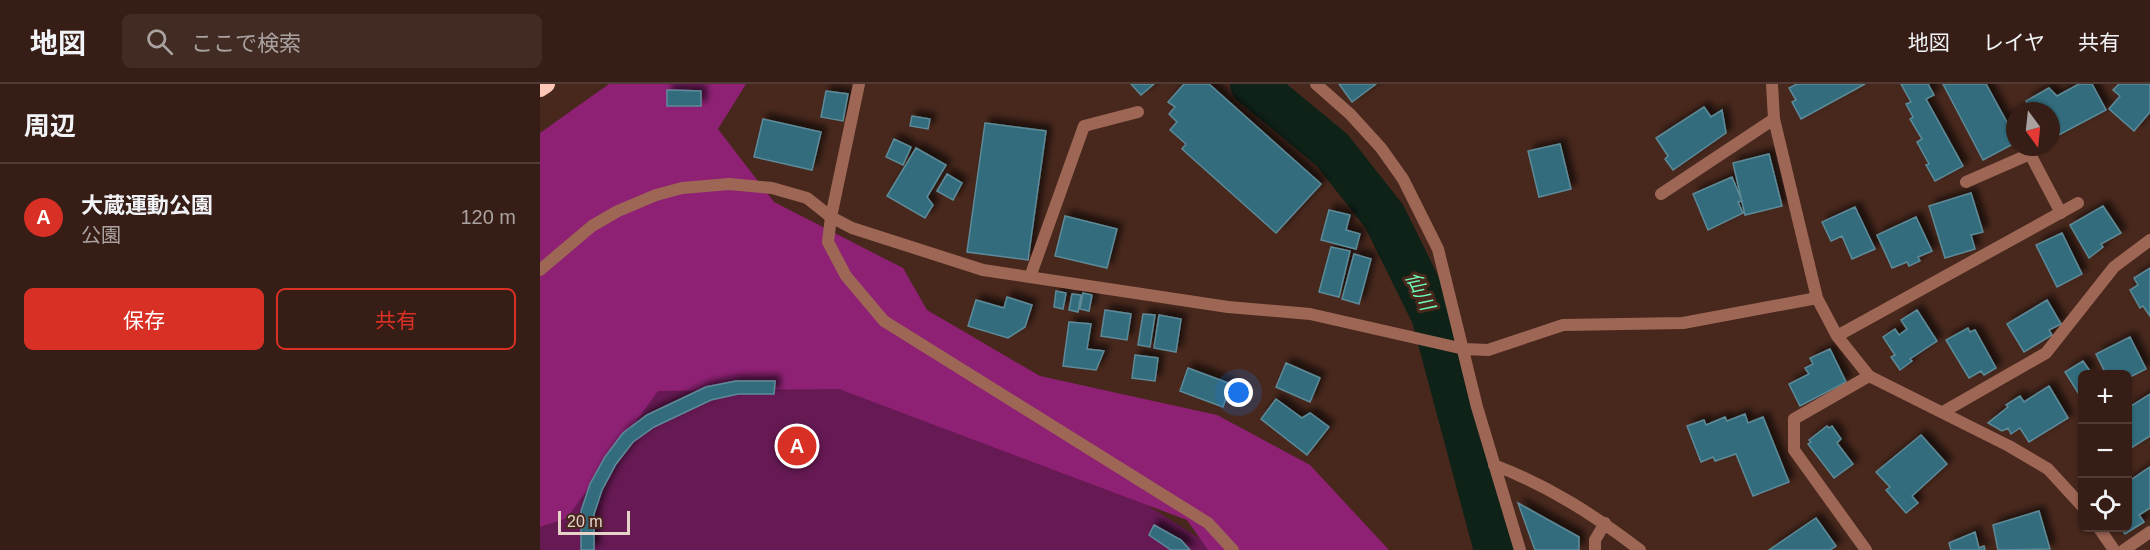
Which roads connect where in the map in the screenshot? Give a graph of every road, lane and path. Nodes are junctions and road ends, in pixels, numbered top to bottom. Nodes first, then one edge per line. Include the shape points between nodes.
1 (546, 84) edge
2 (859, 84) edge
3 (1316, 84) edge
4 (1772, 84) edge
5 (540, 88) edge
6 (1138, 112) dead end
7 (1773, 119) junction
8 (1966, 182) dead end
9 (1661, 194) dead end
10 (2078, 203) dead end
11 (2061, 213) junction
12 (831, 217) junction
13 (2150, 240) edge
14 (540, 270) edge
15 (1030, 277) junction
16 (1817, 298) junction
17 (1837, 336) junction
18 (1464, 349) junction
19 (1869, 376) junction
20 (1943, 412) junction
21 (1494, 465) junction
22 (2078, 502) edge
23 (1605, 524) junction
24 (2102, 532) edge
25 (2150, 532) edge
26 (1233, 550) edge
27 (1520, 550) edge
28 (1595, 550) edge
29 (1640, 550) edge
30 (1866, 550) edge
31 (2114, 550) edge
32 (2124, 550) edge

1 - 5 highway
2 - 12 street
3 - 18 street via 1367,130 1403,179 1438,249
4 - 7 street
6 - 15 street via 1084,126
7 - 9 street
7 - 16 street
8 - 11 street via 2030,154
10 - 11 street
11 - 17 street
12 - 14 street via 807,198 772,188 729,184 682,188 656,195 591,226
12 - 15 street via 852,228 983,270
12 - 26 street via 828,242 846,276 884,321 1208,523
13 - 20 street via 2114,267 2046,353
15 - 18 street via 1228,307 1310,315
16 - 17 street
16 - 18 street via 1683,324 1563,325 1488,350
17 - 19 street
18 - 21 street
19 - 20 street
19 - 30 street via 1794,419 1794,450
20 - 22 street via 2048,469
21 - 23 street via 1537,482
21 - 27 street
23 - 28 street via 1595,540
23 - 29 street
24 - 31 street
25 - 32 street

